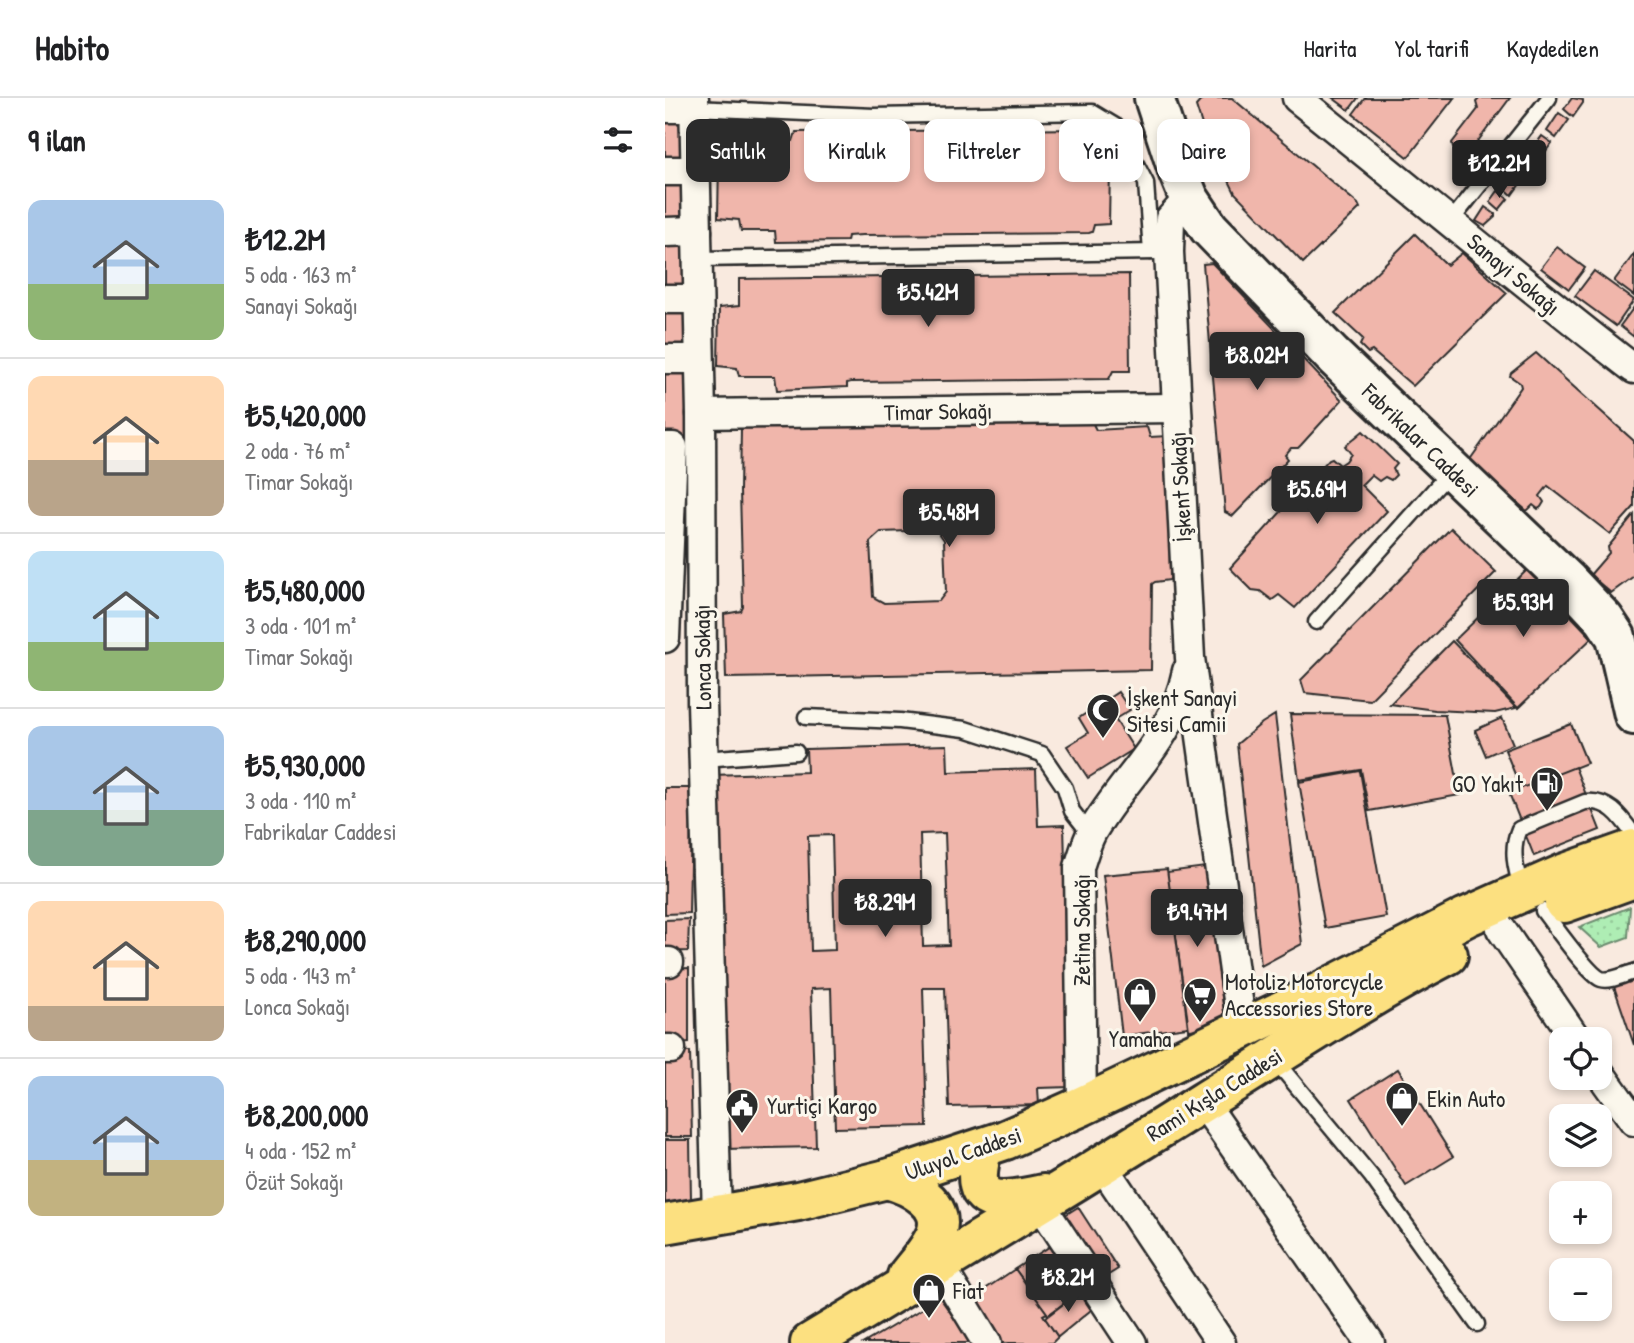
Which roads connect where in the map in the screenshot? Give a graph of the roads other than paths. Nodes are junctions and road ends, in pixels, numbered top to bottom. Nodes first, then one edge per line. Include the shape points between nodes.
1 (1154, 98) edge
2 (1297, 98) edge
3 (1549, 98) edge
4 (694, 103) edge
5 (665, 108) edge
6 (686, 171) edge
7 (665, 172) edge
8 (695, 182) edge
9 (1189, 198) junction
10 (1451, 221) junction
11 (665, 232) edge
12 (698, 245) junction
13 (1160, 252) junction
14 (665, 299) edge
15 (698, 299) junction
16 (665, 359) edge
17 (698, 359) junction
18 (1634, 369) edge
19 (1175, 408) junction
20 (701, 414) junction
21 (669, 447) edge
22 (1451, 470) junction
23 (667, 526) edge
24 (666, 599) edge
25 (1316, 622) dead end
26 (665, 638) edge
27 (1190, 658) junction
28 (1634, 715) edge
29 (806, 717) dead end
30 (796, 752) dead end
31 (704, 758) junction
32 (1091, 835) junction
33 (1634, 835) edge
34 (1634, 849) edge
35 (1634, 878) edge
36 (1532, 901) junction
37 (1500, 929) junction
38 (1634, 971) edge
39 (1568, 1027) edge
40 (1242, 1028) junction
41 (1272, 1058) junction
42 (1612, 1090) edge
43 (1203, 1102) junction
44 (1082, 1106) junction
45 (1634, 1121) edge
46 (983, 1148) junction
47 (1102, 1165) junction
48 (887, 1179) junction
49 (1049, 1197) junction
50 (717, 1215) junction
51 (665, 1224) edge
52 (939, 1264) junction
53 (895, 1291) junction
54 (1477, 1324) dead end
55 (810, 1343) edge
56 (987, 1343) edge
57 (1132, 1343) edge
58 (1221, 1343) edge
59 (1370, 1343) edge

1 - 9 street, Fabrikalar Caddesi
2 - 10 street, Sanayi Sokağı
3 - 10 lane
4 - 5 street
4 - 13 lane via 874,116 1093,112 1117,127 1146,183
6 - 7 street
8 - 12 street, Lonca Sokağı
9 - 13 street, İşkent Sokağı via 1170,219
9 - 22 street, Fabrikalar Caddesi via 1209,228
10 - 18 street, Sanayi Sokağı
11 - 12 street
12 - 13 lane
12 - 15 street, Lonca Sokağı
13 - 19 street, İşkent Sokağı
14 - 15 street
15 - 17 street, Lonca Sokağı
16 - 17 street
17 - 20 street, Lonca Sokağı
19 - 20 street, Timar Sokağı
19 - 27 street, İşkent Sokağı
20 - 31 street, Lonca Sokağı
21 - 23 street
22 - 25 lane
22 - 28 street, Fabrikalar Caddesi via 1604,619 1616,638
23 - 24 street
24 - 26 street
27 - 32 street, Zetina Sokağı via 1174,716
27 - 40 street
29 - 32 lane via 965,729 1042,754 1065,788 1072,811
30 - 31 lane
31 - 50 street, Lonca Sokağı
32 - 44 street, Zetina Sokağı via 1079,867
33 - 36 lane via 1619,814 1596,801 1519,829 1514,862
34 - 36 main road, Rami Kışla Caddesi
35 - 36 main road, Rami Kışla Caddesi
36 - 37 main road, Rami Kışla Caddesi
36 - 38 lane via 1601,978
36 - 40 main road, Rami Kışla Caddesi
37 - 39 street
37 - 41 main road, Rami Kışla Caddesi via 1374,995
40 - 44 main road, Uluyol Caddesi
41 - 43 main road, Rami Kışla Caddesi
41 - 54 lane via 1371,1176
42 - 45 street
43 - 47 main road, Rami Kışla Caddesi
43 - 59 street
44 - 46 main road, Uluyol Caddesi
46 - 48 main road, Uluyol Caddesi
46 - 49 main road via 977,1174 983,1195 1006,1201
47 - 49 main road, Rami Kışla Caddesi
47 - 58 street
48 - 50 main road, Uluyol Caddesi
48 - 53 main road via 918,1191 936,1213 938,1226 936,1236
49 - 52 main road, Rami Kışla Caddesi
49 - 57 street
50 - 51 main road, Uluyol Caddesi
52 - 53 main road, Rami Kışla Caddesi
52 - 56 street
53 - 55 main road, Rami Kışla Caddesi

